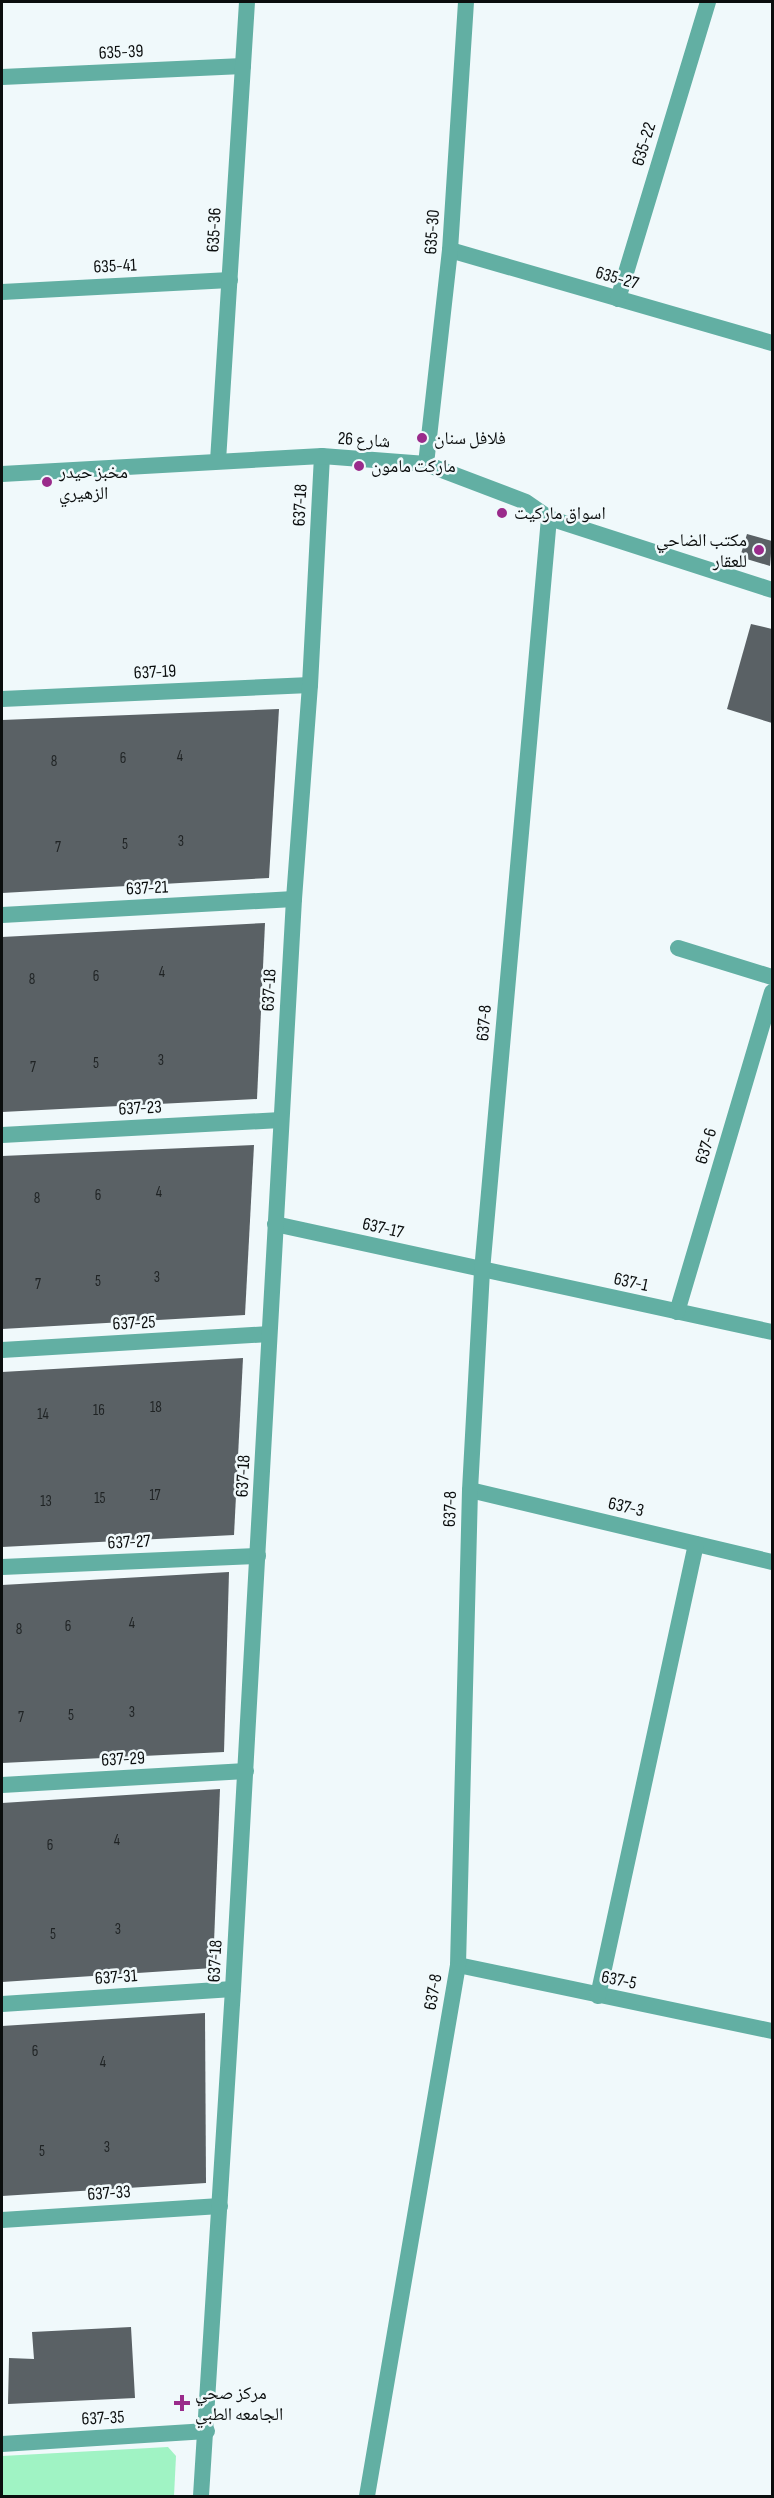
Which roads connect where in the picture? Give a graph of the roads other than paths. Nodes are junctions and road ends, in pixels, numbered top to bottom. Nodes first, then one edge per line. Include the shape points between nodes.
1 (247, 2) edge
2 (466, 2) edge
3 (708, 2) edge
4 (243, 66) junction
5 (2, 77) edge
6 (450, 250) junction
7 (230, 280) junction
8 (2, 292) edge
9 (618, 299) junction
10 (772, 343) edge
11 (322, 456) junction
12 (218, 461) junction
13 (426, 464) junction
14 (2, 474) edge
15 (549, 518) junction
16 (772, 590) edge
17 (310, 684) junction
18 (2, 699) edge
19 (294, 899) junction
20 (2, 915) edge
21 (678, 948) dead end
22 (772, 977) edge
23 (772, 992) edge
24 (281, 1120) junction
25 (2, 1135) edge
26 (275, 1224) junction
27 (482, 1271) junction
28 (677, 1312) junction
29 (772, 1332) edge
30 (269, 1334) junction
31 (2, 1350) edge
32 (470, 1490) junction
33 (696, 1544) junction
34 (258, 1556) junction
35 (772, 1562) edge
36 (2, 1567) edge
37 (246, 1771) junction
38 (2, 1785) edge
39 (458, 1965) junction
40 (233, 1989) junction
41 (598, 1996) junction
42 (2, 2004) edge
43 (772, 2031) edge
44 (220, 2206) junction
45 (2, 2220) edge
46 (207, 2431) junction
47 (2, 2444) edge
48 (201, 2496) edge
49 (367, 2496) edge

1 - 4 street, 635-36
2 - 6 street, 635-30
3 - 9 street, 635-22
4 - 5 street, 635-39
4 - 7 street, 635-36
6 - 9 street, 635-27
6 - 13 street, 635-30
7 - 8 street, 635-41
7 - 12 street, 635-36
9 - 10 street, 635-27
11 - 12 street, شارع 26
11 - 13 street, شارع 26
11 - 17 street, 637-18
12 - 14 street, شارع 26
13 - 15 street, شارع 26 via 526,502
15 - 16 street, شارع 26
15 - 27 street, 637-8
17 - 18 street, 637-19
17 - 19 street, 637-18
19 - 20 street, 637-21
19 - 24 street, 637-18
21 - 22 street
23 - 28 street, 637-6
24 - 25 street, 637-23
24 - 26 street, 637-18
26 - 27 street, 637-17
26 - 30 street, 637-18
27 - 28 street, 637-1
27 - 32 street, 637-8
28 - 29 street, 637-1
30 - 31 street, 637-25
30 - 34 street, 637-18
32 - 33 street, 637-3
32 - 39 street, 637-8
33 - 35 street, 637-3
33 - 41 street
34 - 36 street, 637-27
34 - 37 street, 637-18
37 - 38 street, 637-29
37 - 40 street, 637-18
39 - 41 street, 637-5
39 - 49 street, 637-8
40 - 42 street, 637-31
40 - 44 street, 637-18
41 - 43 street, 637-5
44 - 45 street, 637-33
44 - 46 street, 637-18
46 - 47 street, 637-35
46 - 48 street, 637-18

